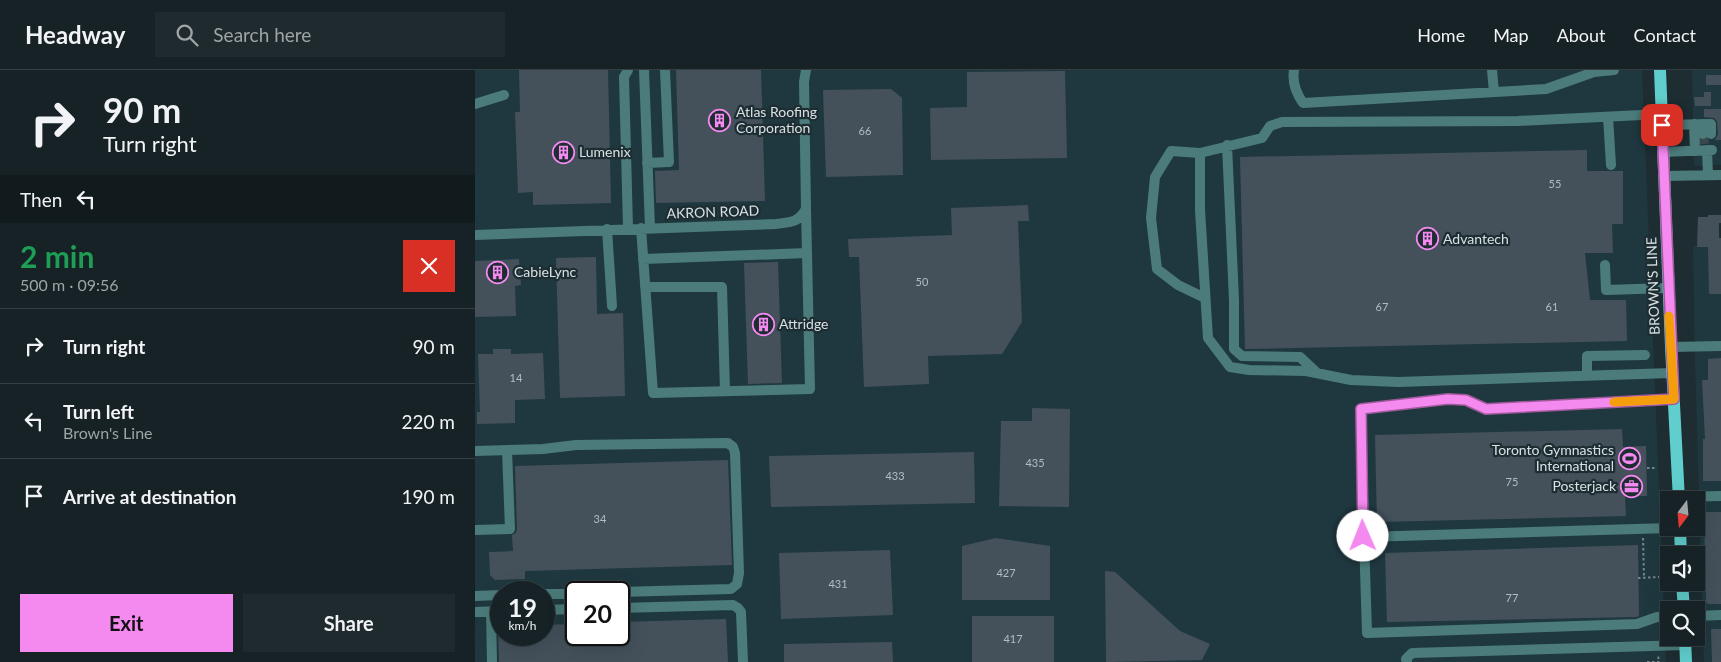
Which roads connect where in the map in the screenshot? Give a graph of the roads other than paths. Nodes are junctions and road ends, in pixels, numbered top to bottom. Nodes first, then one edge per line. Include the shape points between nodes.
1 (628, 70) edge
2 (643, 70) edge
3 (665, 70) edge
4 (806, 70) edge
5 (1294, 70) edge
6 (1492, 70) edge
7 (1610, 70) edge
8 (1614, 70) edge
9 (1660, 70) edge
10 (1494, 92) junction
11 (504, 95) dead end
12 (475, 104) edge
13 (1608, 117) junction
14 (1662, 120) junction
15 (1227, 145) junction
16 (1708, 149) edge
17 (1663, 152) junction
18 (1200, 153) junction
19 (647, 163) junction
20 (1611, 165) dead end
21 (1707, 175) junction
22 (1721, 175) edge
23 (1664, 176) junction
24 (807, 209) junction
25 (629, 228) junction
26 (646, 228) junction
27 (607, 229) junction
28 (475, 235) edge
29 (807, 252) junction
30 (643, 258) junction
31 (1605, 265) dead end
32 (645, 287) junction
33 (1668, 288) junction
34 (1205, 298) junction
35 (612, 306) dead end
36 (1721, 346) edge
37 (1671, 347) junction
38 (1645, 355) dead end
39 (1672, 373) junction
40 (1317, 374) junction
41 (1587, 376) junction
42 (725, 391) junction
43 (1674, 399) junction
44 (507, 450) junction
45 (475, 451) edge
46 (1679, 491) edge
47 (1721, 496) edge
48 (1705, 497) edge
49 (1660, 528) edge
50 (475, 530) edge
51 (1363, 536) junction
52 (630, 592) edge
53 (490, 595) edge
54 (475, 596) edge
55 (630, 608) edge
56 (490, 611) edge
57 (475, 612) edge
58 (1721, 615) edge
59 (1705, 616) edge
60 (1660, 617) edge
61 (493, 646) edge
62 (1660, 646) edge
63 (1685, 646) edge
64 (492, 662) edge
65 (743, 662) edge
66 (1407, 662) edge
67 (1686, 662) edge

1 - 25 street via 624,77
2 - 19 street
3 - 19 street via 669,162
4 - 24 street via 803,82
5 - 10 street via 1297,94 1303,103
6 - 10 street
7 - 8 street
7 - 10 street via 1594,72 1547,90
9 - 14 main road, BROWN'S LINE
11 - 12 street
13 - 14 street
13 - 15 street via 1518,121 1282,122 1270,126 1262,138
13 - 20 street
14 - 16 street via 1703,129
14 - 17 main road, BROWN'S LINE
15 - 18 street
15 - 40 street via 1233,349 1242,356 1299,357
16 - 17 street
16 - 21 street
17 - 23 main road, BROWN'S LINE
18 - 34 street
18 - 34 street via 1171,151 1155,177 1151,218 1157,269 1177,285
19 - 26 street
21 - 22 street
21 - 23 street
23 - 33 main road, BROWN'S LINE
24 - 26 street, AKRON ROAD via 794,222
24 - 29 street
25 - 26 street, AKRON ROAD
25 - 27 street, AKRON ROAD
26 - 30 street
27 - 28 street, AKRON ROAD
27 - 35 street
29 - 30 street
29 - 42 street via 810,388
30 - 32 street
31 - 33 street via 1606,290
32 - 42 street via 653,393
32 - 42 street via 722,287
33 - 37 main road, BROWN'S LINE
34 - 40 street via 1208,338 1230,367
36 - 37 street
37 - 39 main road, BROWN'S LINE
38 - 41 street via 1587,356
39 - 41 street
39 - 43 main road, BROWN'S LINE
40 - 41 street via 1351,380 1398,382
43 - 46 main road, BROWN'S LINE
43 - 51 street via 1486,409 1466,400 1448,399 1361,409
44 - 45 street
44 - 50 street via 510,529
44 - 52 street via 576,445 728,443 733,447 737,584 731,590
47 - 48 street
49 - 51 street
51 - 60 street via 1367,633 1637,624
53 - 54 street
55 - 65 street via 738,608 741,612
56 - 57 street
58 - 59 street
61 - 64 street
62 - 66 street via 1412,653
63 - 67 main road

